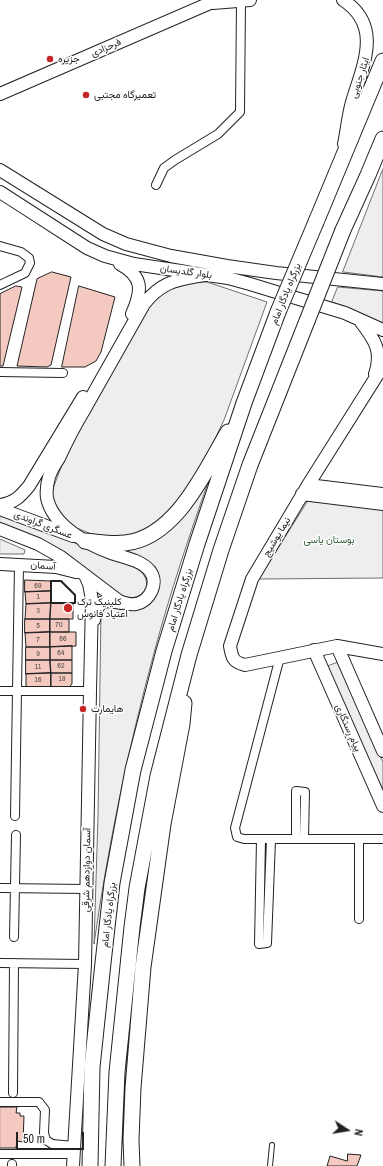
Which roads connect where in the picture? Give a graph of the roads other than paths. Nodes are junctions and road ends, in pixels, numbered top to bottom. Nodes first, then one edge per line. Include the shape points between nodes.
1 (343, 0) edge
2 (214, 1) edge
3 (245, 1) edge
4 (383, 61) edge
5 (0, 94) edge
6 (383, 139) edge
7 (340, 165) junction
8 (0, 170) edge
9 (156, 185) dead end
10 (0, 192) edge
11 (0, 246) edge
12 (105, 256) junction
13 (204, 275) junction
14 (383, 284) edge
15 (0, 285) edge
16 (358, 319) junction
17 (383, 330) edge
18 (383, 366) edge
19 (0, 372) edge
20 (63, 373) dead end
21 (372, 382) junction
22 (244, 403) junction
23 (305, 489) junction
24 (383, 494) edge
25 (383, 504) edge
26 (0, 505) edge
27 (0, 509) edge
28 (0, 529) edge
29 (24, 538) junction
30 (85, 541) junction
31 (0, 564) edge
32 (20, 565) junction
33 (85, 575) junction
34 (126, 604) junction
35 (91, 633) junction
36 (337, 646) junction
37 (314, 650) junction
38 (383, 654) edge
39 (189, 655) junction
40 (280, 657) junction
41 (0, 691) edge
42 (17, 691) junction
43 (90, 691) junction
44 (383, 752) edge
45 (383, 806) edge
46 (15, 816) dead end
47 (16, 834) dead end
48 (296, 839) junction
49 (304, 839) junction
50 (359, 839) junction
51 (383, 839) edge
52 (261, 840) junction
53 (271, 840) junction
54 (0, 888) edge
55 (14, 888) junction
56 (86, 888) junction
57 (359, 919) dead end
58 (14, 937) dead end
59 (0, 963) edge
60 (14, 963) junction
61 (85, 964) junction
62 (13, 1093) dead end
63 (0, 1102) edge
64 (52, 1144) junction
65 (272, 1145) dead end
66 (0, 1154) edge
67 (52, 1154) junction
68 (74, 1155) edge
69 (90, 1166) edge
70 (113, 1166) edge
71 (132, 1166) edge
72 (270, 1166) edge

1 - 7 street, ایثار جنوبی via 362,18 370,41 352,103
2 - 3 street
2 - 5 street, فرحزادی
3 - 9 street via 240,112 218,134 164,168
4 - 7 highway, بزرگراه یادگار امام
6 - 39 highway, bridge via 343,230 250,465
7 - 22 highway, بزرگراه یادگار امام, bridge via 278,312
8 - 14 street, بلوار گلدیسان via 103,234 126,244 171,256 227,266
10 - 12 street, بلوار گلدیسان via 87,248
11 - 15 street via 21,252 29,258 30,263 25,273
12 - 13 street, بلوار گلدیسان via 134,264
12 - 26 street via 128,269 136,277 139,287 136,304 127,326 29,486 13,502
13 - 16 street, بلوار گلدیسان via 228,278
13 - 30 street via 174,280 152,294 144,304 75,426 50,476 47,494 51,511 62,524
16 - 17 street, بلوار گلدیسان
16 - 21 street via 378,346 378,362
18 - 21 street
19 - 20 street
21 - 23 street, نیما یوشیج
22 - 30 highway via 200,479 178,512 167,523 147,537 136,541
22 - 69 highway, بزرگراه یادگار امام via 164,651 133,770 112,883 103,963 92,1067
23 - 24 street
23 - 25 street
23 - 40 street, نیما یوشیج via 252,579 230,646 236,662 245,665
27 - 30 street, عسگری گراوندی
28 - 29 street, عسگری گراوندی
29 - 32 street via 31,544 35,554 30,561
29 - 33 street, عسگری گراوندی via 61,557
30 - 34 street via 132,560 150,571 153,588 149,596 143,602
31 - 32 street, آسمان
32 - 33 street, آسمان via 56,567
32 - 42 street
33 - 34 street, عسگری گراوندی
33 - 35 street, آسمان دوازدهم شرقی via 91,592
34 - 35 street via 110,600 102,603 94,618
35 - 43 street, آسمان دوازدهم شرقی
36 - 37 street
36 - 38 street
36 - 44 street
37 - 40 street
37 - 45 street, پیام رستگاری
39 - 70 highway via 158,776 137,888 117,1072
39 - 71 highway via 182,724 163,824 143,967 133,1088
40 - 52 street via 234,828 237,837
41 - 42 street
42 - 43 street
42 - 46 street
43 - 56 street, آسمان دوازدهم شرقی
47 - 55 street
48 - 49 street
48 - 49 street via 296,791 305,792
48 - 53 street
49 - 50 street
50 - 51 street
50 - 57 street
52 - 53 street
52 - 53 street via 259,944 267,943
54 - 55 street
55 - 56 street
55 - 58 street
56 - 61 street, آسمان دوازدهم شرقی
59 - 60 street
60 - 61 street
60 - 62 street
61 - 68 street, آسمان دوازدهم شرقی
63 - 64 street via 39,1102 45,1110 45,1136
64 - 67 street
64 - 68 street
65 - 72 lane
66 - 67 street
67 - 68 street

